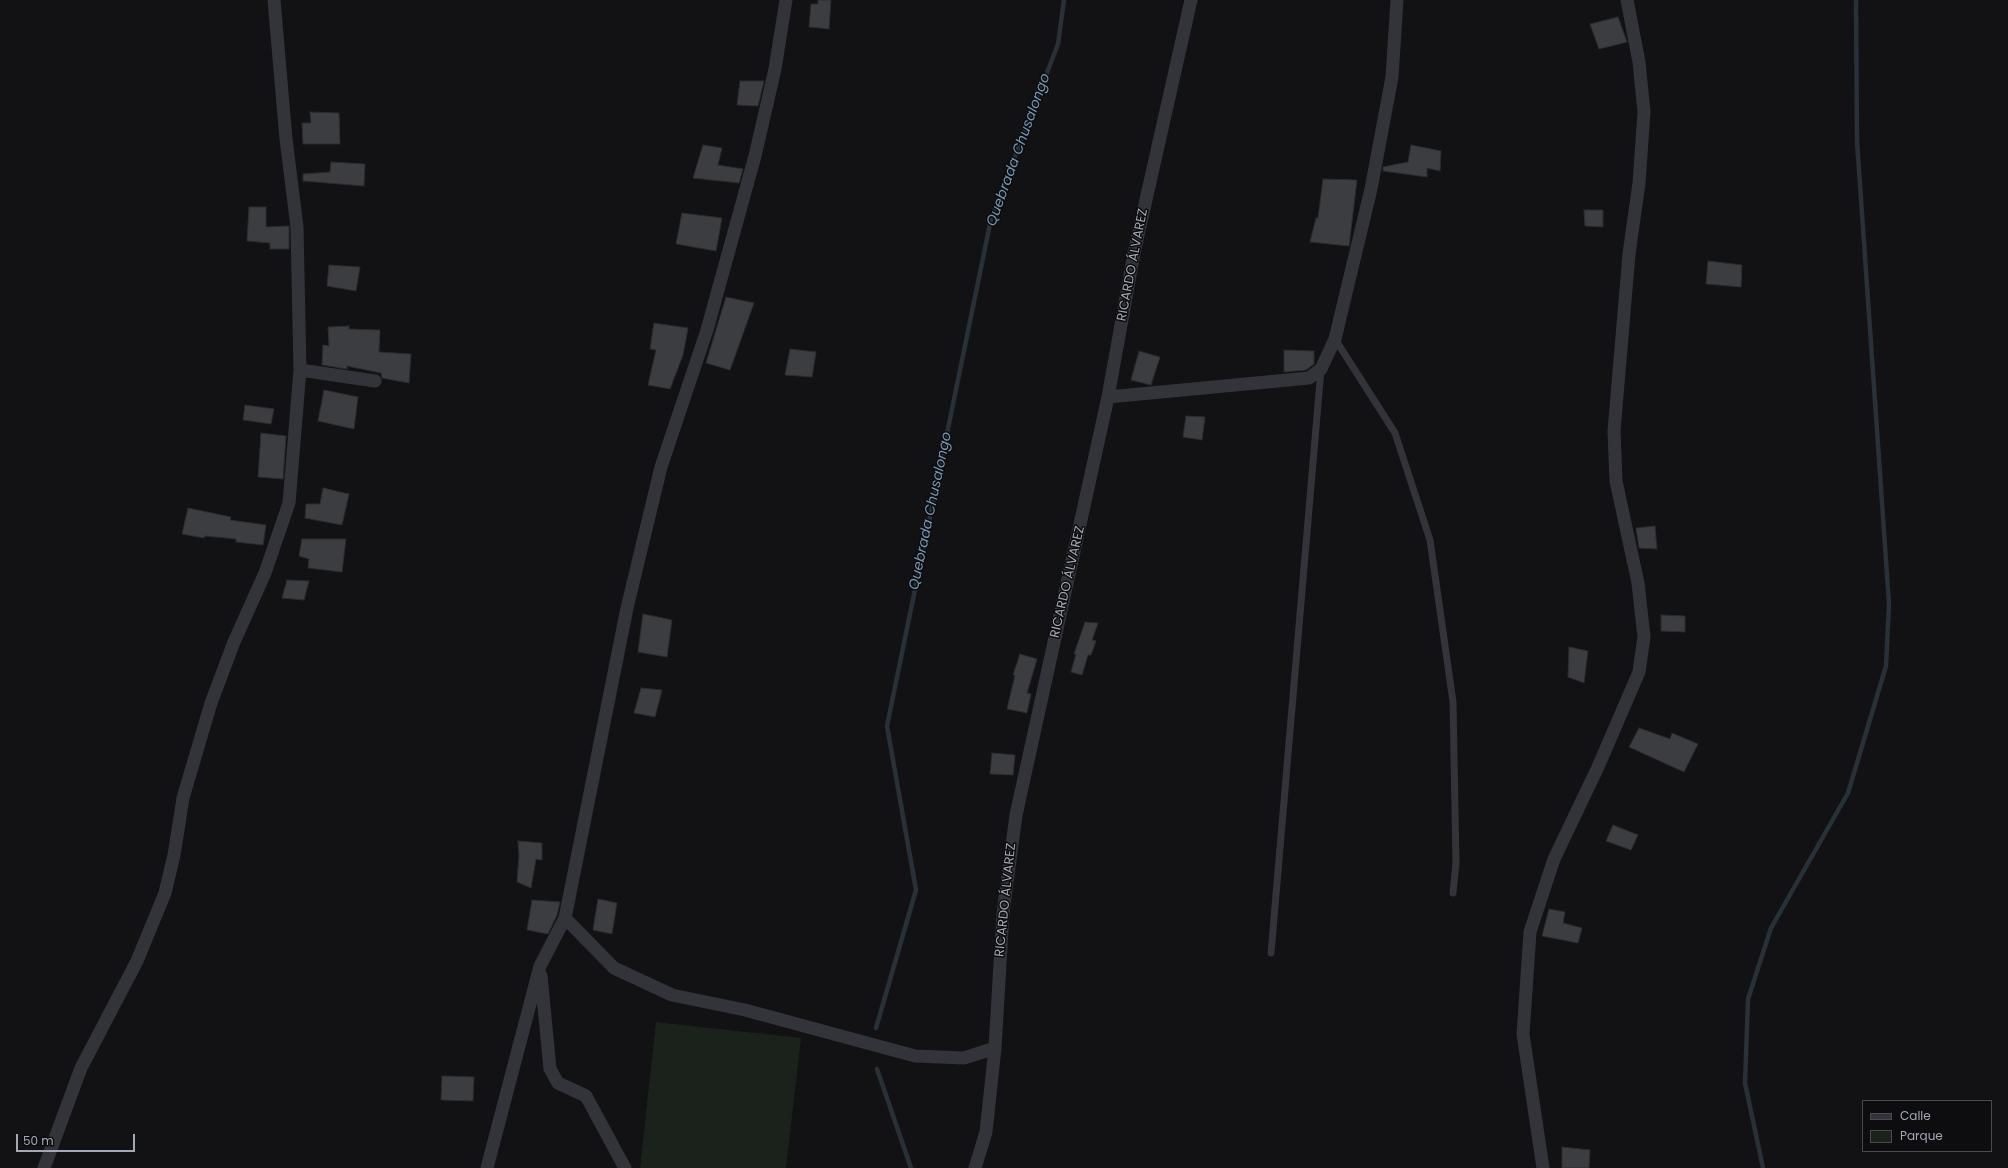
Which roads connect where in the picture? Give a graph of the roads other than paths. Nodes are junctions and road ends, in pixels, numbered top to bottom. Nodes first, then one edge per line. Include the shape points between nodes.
1 (274, 0) edge
2 (786, 0) edge
3 (1191, 0) edge
4 (1397, 0) edge
5 (1627, 0) edge
6 (1335, 339) junction
7 (1321, 369) junction
8 (300, 370) junction
9 (376, 381) dead end
10 (1108, 397) junction
11 (1453, 893) dead end
12 (565, 918) junction
13 (1271, 953) dead end
14 (540, 966) junction
15 (995, 1048) junction
16 (44, 1168) edge
17 (487, 1168) edge
18 (625, 1168) edge
19 (975, 1168) edge
20 (1543, 1168) edge

1 - 8 street via 286,139 297,227
2 - 12 street via 776,69 755,156 707,330 662,467 627,608
3 - 10 street, RICARDO ÁLVAREZ via 1134,253
4 - 6 street via 1392,77 1386,112 1371,189
5 - 20 street via 1639,62 1644,112 1614,431 1616,481 1638,583 1644,637 1639,672 1554,859 1530,932 1523,1034
6 - 7 street
6 - 11 lane via 1395,434 1430,540 1453,702 1456,863
7 - 10 street via 1309,378
7 - 13 lane
8 - 9 street
8 - 16 street via 289,503 265,573 234,642 211,703 183,798 165,894 137,961 81,1068
10 - 15 street, RICARDO ÁLVAREZ via 1016,815 1003,913
12 - 14 street
12 - 15 street via 614,968 672,995 745,1010 915,1056 964,1058
14 - 17 street
14 - 18 street via 550,1069 558,1083 586,1096
15 - 19 street, RICARDO ÁLVAREZ via 986,1132

